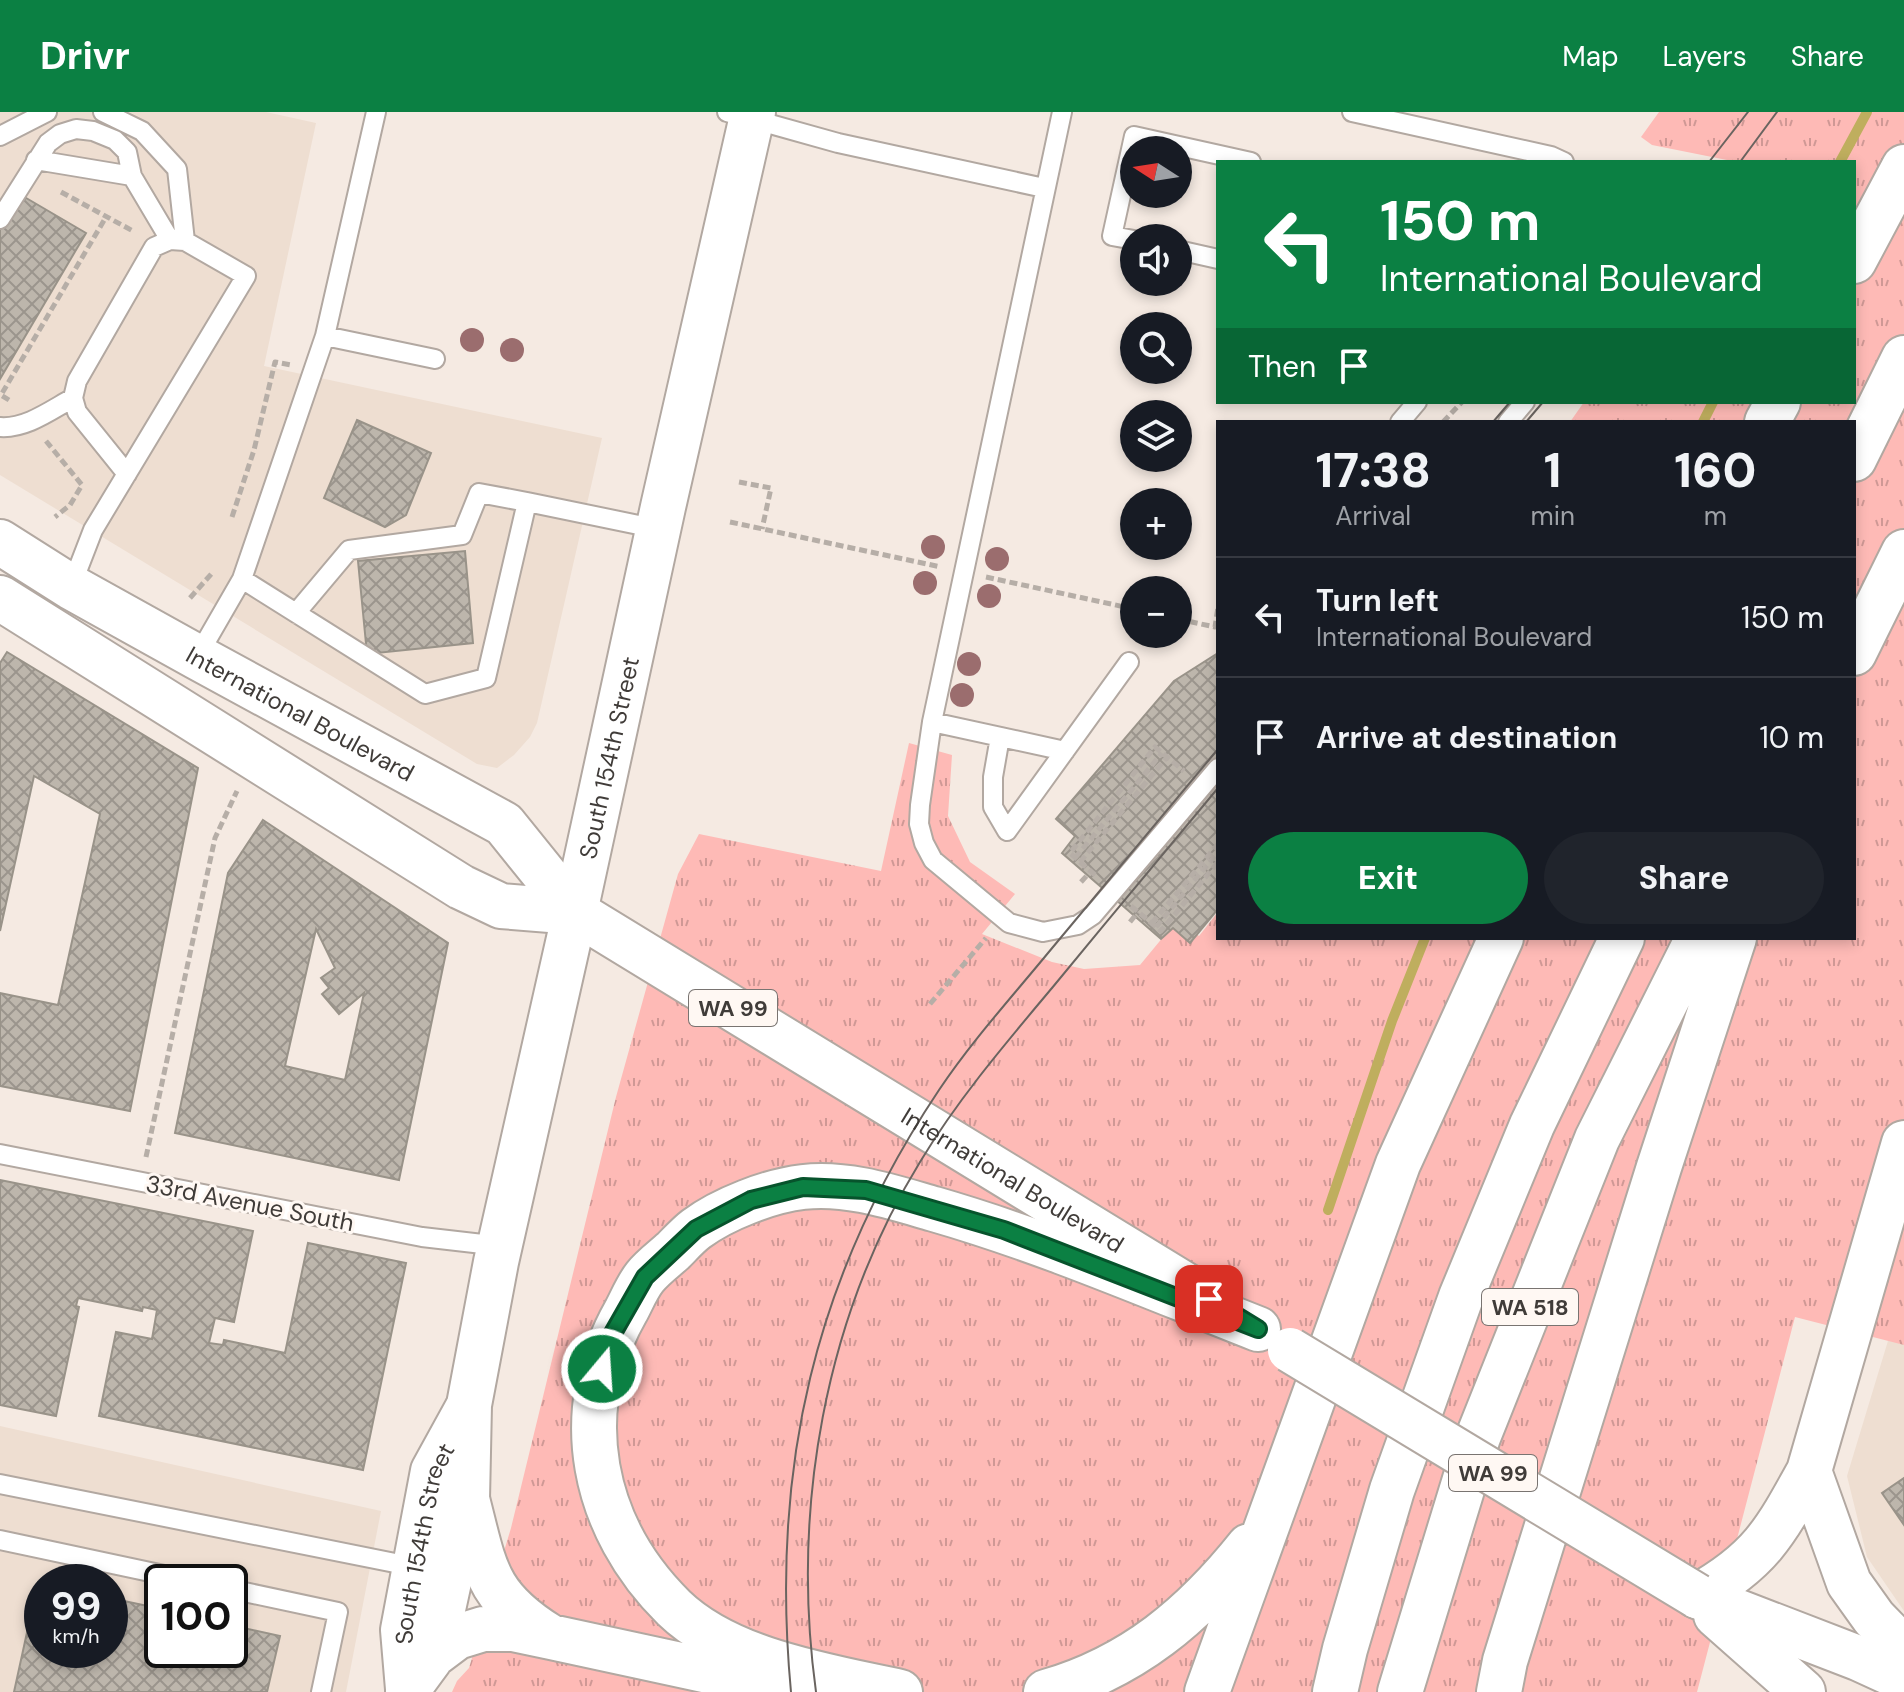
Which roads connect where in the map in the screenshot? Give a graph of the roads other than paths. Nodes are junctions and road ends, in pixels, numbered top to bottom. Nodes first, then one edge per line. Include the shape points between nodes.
1 (47, 112) edge
2 (103, 112) edge
3 (376, 112) edge
4 (1062, 112) edge
5 (1352, 112) edge
6 (744, 114) edge
7 (0, 136) edge
8 (36, 160) junction
9 (1242, 160) edge
10 (1560, 160) edge
11 (1904, 167) edge
12 (132, 176) junction
13 (1044, 188) junction
14 (0, 219) edge
15 (1120, 237) edge
16 (177, 240) junction
17 (1192, 253) edge
18 (1856, 257) edge
19 (1216, 259) edge
20 (325, 336) junction
21 (1904, 358) edge
22 (435, 359) dead end
23 (73, 398) junction
24 (1415, 404) edge
25 (1523, 404) edge
26 (1402, 420) edge
27 (1510, 420) edge
28 (0, 427) edge
29 (1856, 455) edge
30 (127, 474) junction
31 (527, 502) junction
32 (658, 529) junction
33 (0, 542) edge
34 (1904, 552) edge
35 (242, 579) junction
36 (71, 587) junction
37 (0, 598) edge
38 (296, 613) junction
39 (1856, 649) edge
40 (197, 657) junction
41 (1129, 662) dead end
42 (932, 722) junction
43 (1000, 737) junction
44 (1065, 751) junction
45 (1216, 770) edge
46 (575, 912) junction
47 (1500, 940) edge
48 (1621, 940) edge
49 (1697, 940) edge
50 (1733, 940) edge
51 (1904, 1143) edge
52 (0, 1154) edge
53 (500, 1246) junction
54 (1258, 1329) junction
55 (469, 1405) junction
56 (1809, 1471) junction
57 (0, 1484) edge
58 (467, 1499) junction
59 (1271, 1519) junction
60 (0, 1540) edge
61 (415, 1567) junction
62 (144, 1571) edge
63 (248, 1593) edge
64 (1697, 1596) junction
65 (551, 1637) junction
66 (1904, 1649) edge
67 (1904, 1679) edge
68 (408, 1690) edge
69 (321, 1692) edge
70 (804, 1692) edge
71 (900, 1692) edge
72 (1046, 1692) edge
73 (1207, 1692) edge
74 (1335, 1692) edge
75 (1400, 1692) edge
76 (1499, 1692) edge
77 (1803, 1692) edge

1 - 7 lane
2 - 16 lane via 142,131 177,169
3 - 20 lane
4 - 13 lane
5 - 10 lane
6 - 13 lane via 838,143
6 - 32 main road, South 154th Street
8 - 12 lane
8 - 12 lane via 60,134 93,131 127,152
8 - 14 lane
9 - 15 lane via 1134,136 1112,236
11 - 18 main road
12 - 16 lane
13 - 42 lane
16 - 23 lane via 154,247 77,381
16 - 30 lane via 246,276
17 - 19 lane
20 - 22 lane
20 - 35 lane
21 - 29 main road
23 - 28 lane via 31,421
23 - 30 lane via 77,412
24 - 26 lane
25 - 27 lane
30 - 36 lane via 93,530
31 - 32 lane
31 - 38 lane via 479,493 462,535 349,550
31 - 38 lane via 486,678 425,694
32 - 46 main road, South 154th Street
33 - 36 main road, International Boulevard
34 - 39 main road
35 - 38 lane
35 - 40 lane
36 - 40 main road, International Boulevard
37 - 46 main road, International Boulevard via 461,887 501,906
40 - 46 main road, International Boulevard via 504,824
41 - 44 lane
42 - 43 lane
42 - 45 lane via 920,805 924,843 933,860 1009,923 1035,931 1061,931 1093,915
43 - 44 lane
43 - 44 lane via 993,807 1007,831
46 - 53 main road, South 154th Street
46 - 54 main road, International Boulevard / WA 99
47 - 59 main road via 1398,1164
48 - 74 main road, WA 518 via 1532,1125 1461,1297 1392,1490
49 - 75 main road, WA 518 via 1597,1139 1484,1423
50 - 76 main road via 1509,1646
51 - 56 main road
52 - 53 lane, 33rd Avenue South via 422,1237
53 - 55 main road, South 154th Street
54 - 64 main road, International Boulevard / WA 99, bridge
54 - 71 main road via 1004,1230 866,1190 803,1187 751,1200 696,1229 645,1277 609,1340 594,1398 594,1451 609,1515 638,1568 676,1610 738,1648 776,1663
55 - 58 main road, South 154th Street
55 - 61 main road, South 154th Street via 433,1471
56 - 64 main road via 1754,1558
56 - 66 main road via 1849,1583
57 - 61 lane
58 - 65 main road via 490,1580 520,1617
58 - 68 main road, South 154th Street via 438,1632
59 - 72 main road via 1217,1586 1172,1627 1119,1663
59 - 73 main road
60 - 62 lane
61 - 68 main road, South 154th Street via 403,1630
63 - 69 lane via 338,1612
64 - 67 main road, International Boulevard / WA 99
64 - 77 main road, International Boulevard / WA 99
65 - 68 main road via 513,1629 483,1629 457,1637 433,1655
65 - 70 main road

